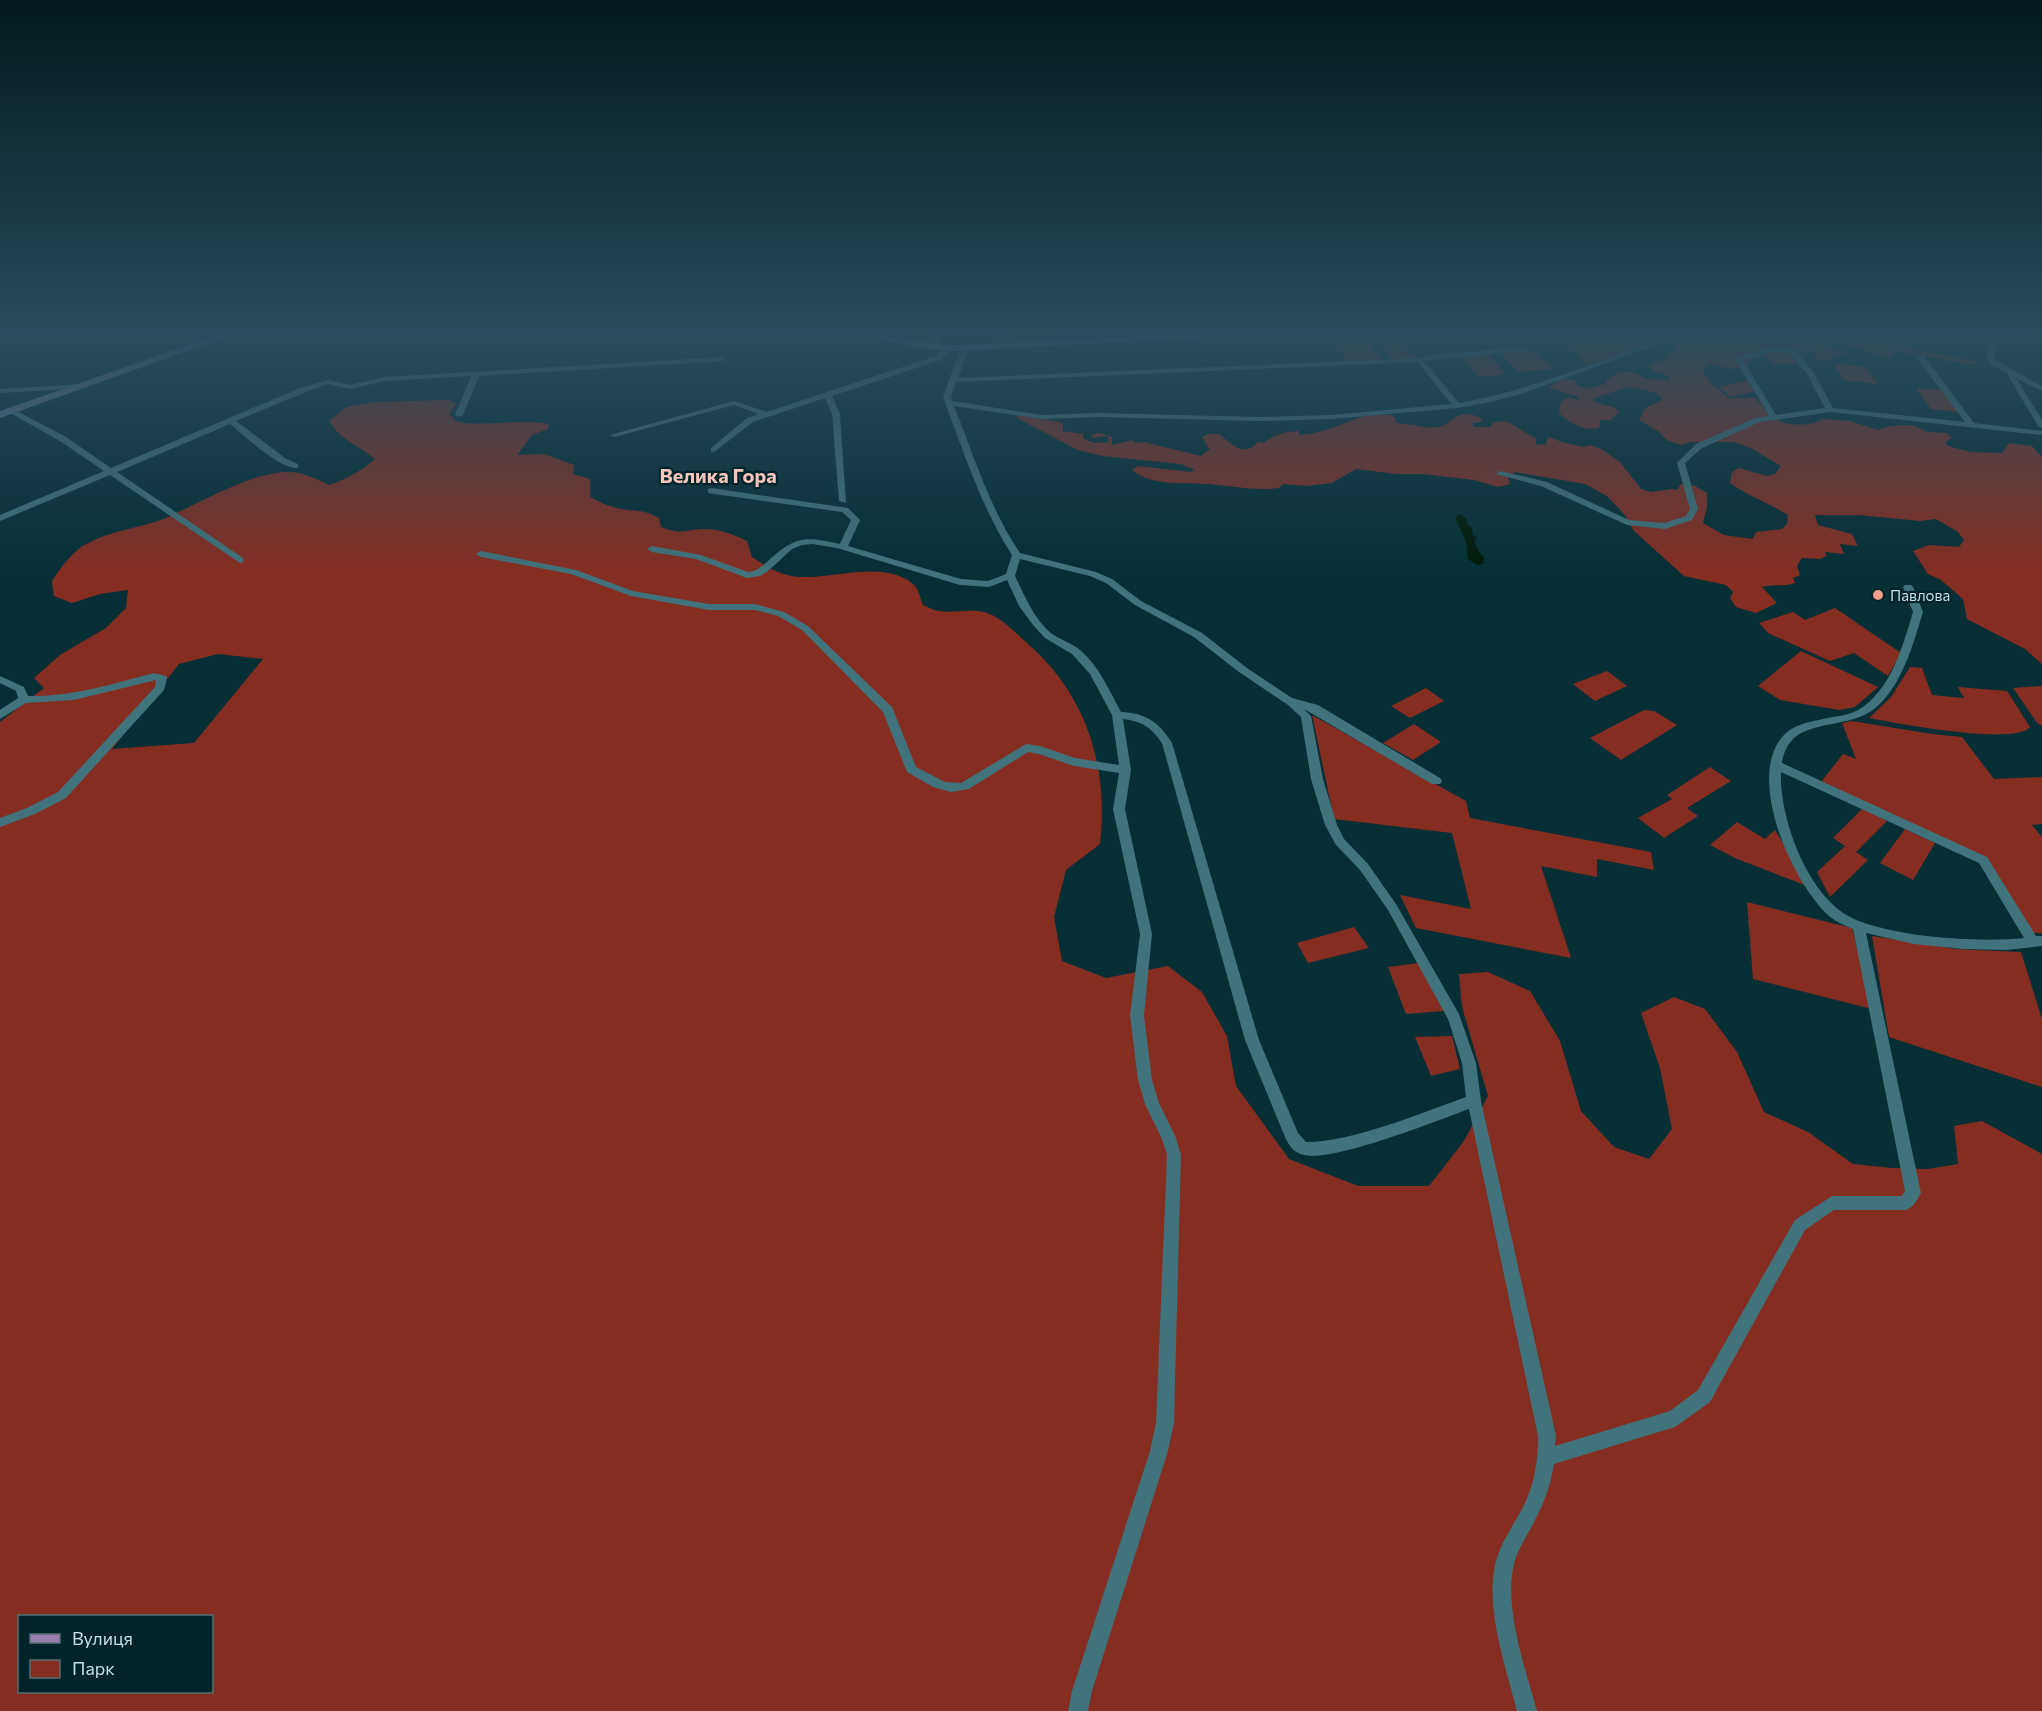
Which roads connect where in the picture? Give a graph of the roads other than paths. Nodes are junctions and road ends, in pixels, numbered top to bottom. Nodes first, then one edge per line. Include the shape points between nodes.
1 (20, 415) edge
2 (243, 415) edge
3 (690, 415) edge
4 (764, 415) edge
5 (836, 415) edge
6 (954, 415) edge
7 (1027, 415) edge
8 (1356, 415) edge
9 (1772, 415) edge
10 (1796, 415) edge
11 (1873, 415) edge
12 (1964, 415) edge
13 (1774, 418) junction
14 (230, 420) junction
15 (1972, 426) junction
16 (2042, 433) edge
17 (614, 435) dead end
18 (714, 450) dead end
19 (295, 466) dead end
20 (111, 471) junction
21 (1500, 474) dead end
22 (711, 491) dead end
23 (843, 501) dead end
24 (0, 518) edge
25 (843, 547) junction
26 (652, 549) dead end
27 (481, 554) dead end
28 (1017, 555) junction
29 (240, 560) dead end
30 (1010, 576) junction
31 (1908, 587) dead end
32 (0, 679) edge
33 (1284, 698) junction
34 (24, 699) junction
35 (0, 715) edge
36 (1117, 715) junction
37 (1776, 765) junction
38 (1125, 770) junction
39 (1436, 781) dead end
40 (0, 823) edge
41 (1859, 928) junction
42 (2037, 941) edge
43 (1474, 1101) junction
44 (1547, 1457) junction
45 (1078, 1711) edge
46 (1527, 1711) edge

1 - 20 street
2 - 14 street
3 - 17 street
4 - 18 street via 750,420
5 - 23 street
6 - 28 street via 1003,534
7 - 8 street via 1260,418
9 - 13 street
10 - 13 street
11 - 15 street
12 - 15 street
13 - 21 street via 1758,420 1699,446 1681,463 1694,509 1689,518 1665,526 1627,522 1544,484
14 - 19 street
14 - 20 street
15 - 16 street
20 - 24 street
20 - 29 street
22 - 25 street via 845,510 856,520
25 - 26 street via 800,542 764,570 747,575 698,557
25 - 30 street via 960,582 989,584
27 - 38 street via 573,572 631,593 709,606 755,607 781,614 805,628 888,710 911,769 950,788 965,786 1026,748 1074,762
28 - 30 street
28 - 33 street via 1109,581 1138,603 1197,635
30 - 36 street via 1036,623 1076,652 1094,672
31 - 37 street via 1918,612 1901,661 1881,695 1862,712 1798,729 1784,741
32 - 34 street via 20,689
33 - 39 street via 1314,708
33 - 43 street via 1306,716 1317,780 1340,842 1364,867 1392,907 1454,1018 1469,1063
34 - 35 street
34 - 40 street via 74,697 154,676 162,678 160,688 62,795
36 - 38 street
36 - 43 street via 1138,716 1156,726 1167,743 1252,1040 1298,1146 1335,1147
37 - 41 street via 1775,795 1783,834 1834,914
37 - 42 street via 1983,860
38 - 45 street via 1119,809 1146,934 1137,1015 1144,1080 1174,1155 1165,1423
41 - 42 street via 1938,941 2000,945
41 - 44 street via 1913,1193 1906,1203 1832,1203 1800,1225 1704,1396 1675,1418
43 - 44 street via 1547,1436
44 - 46 street via 1534,1503 1515,1538 1504,1570 1506,1620

